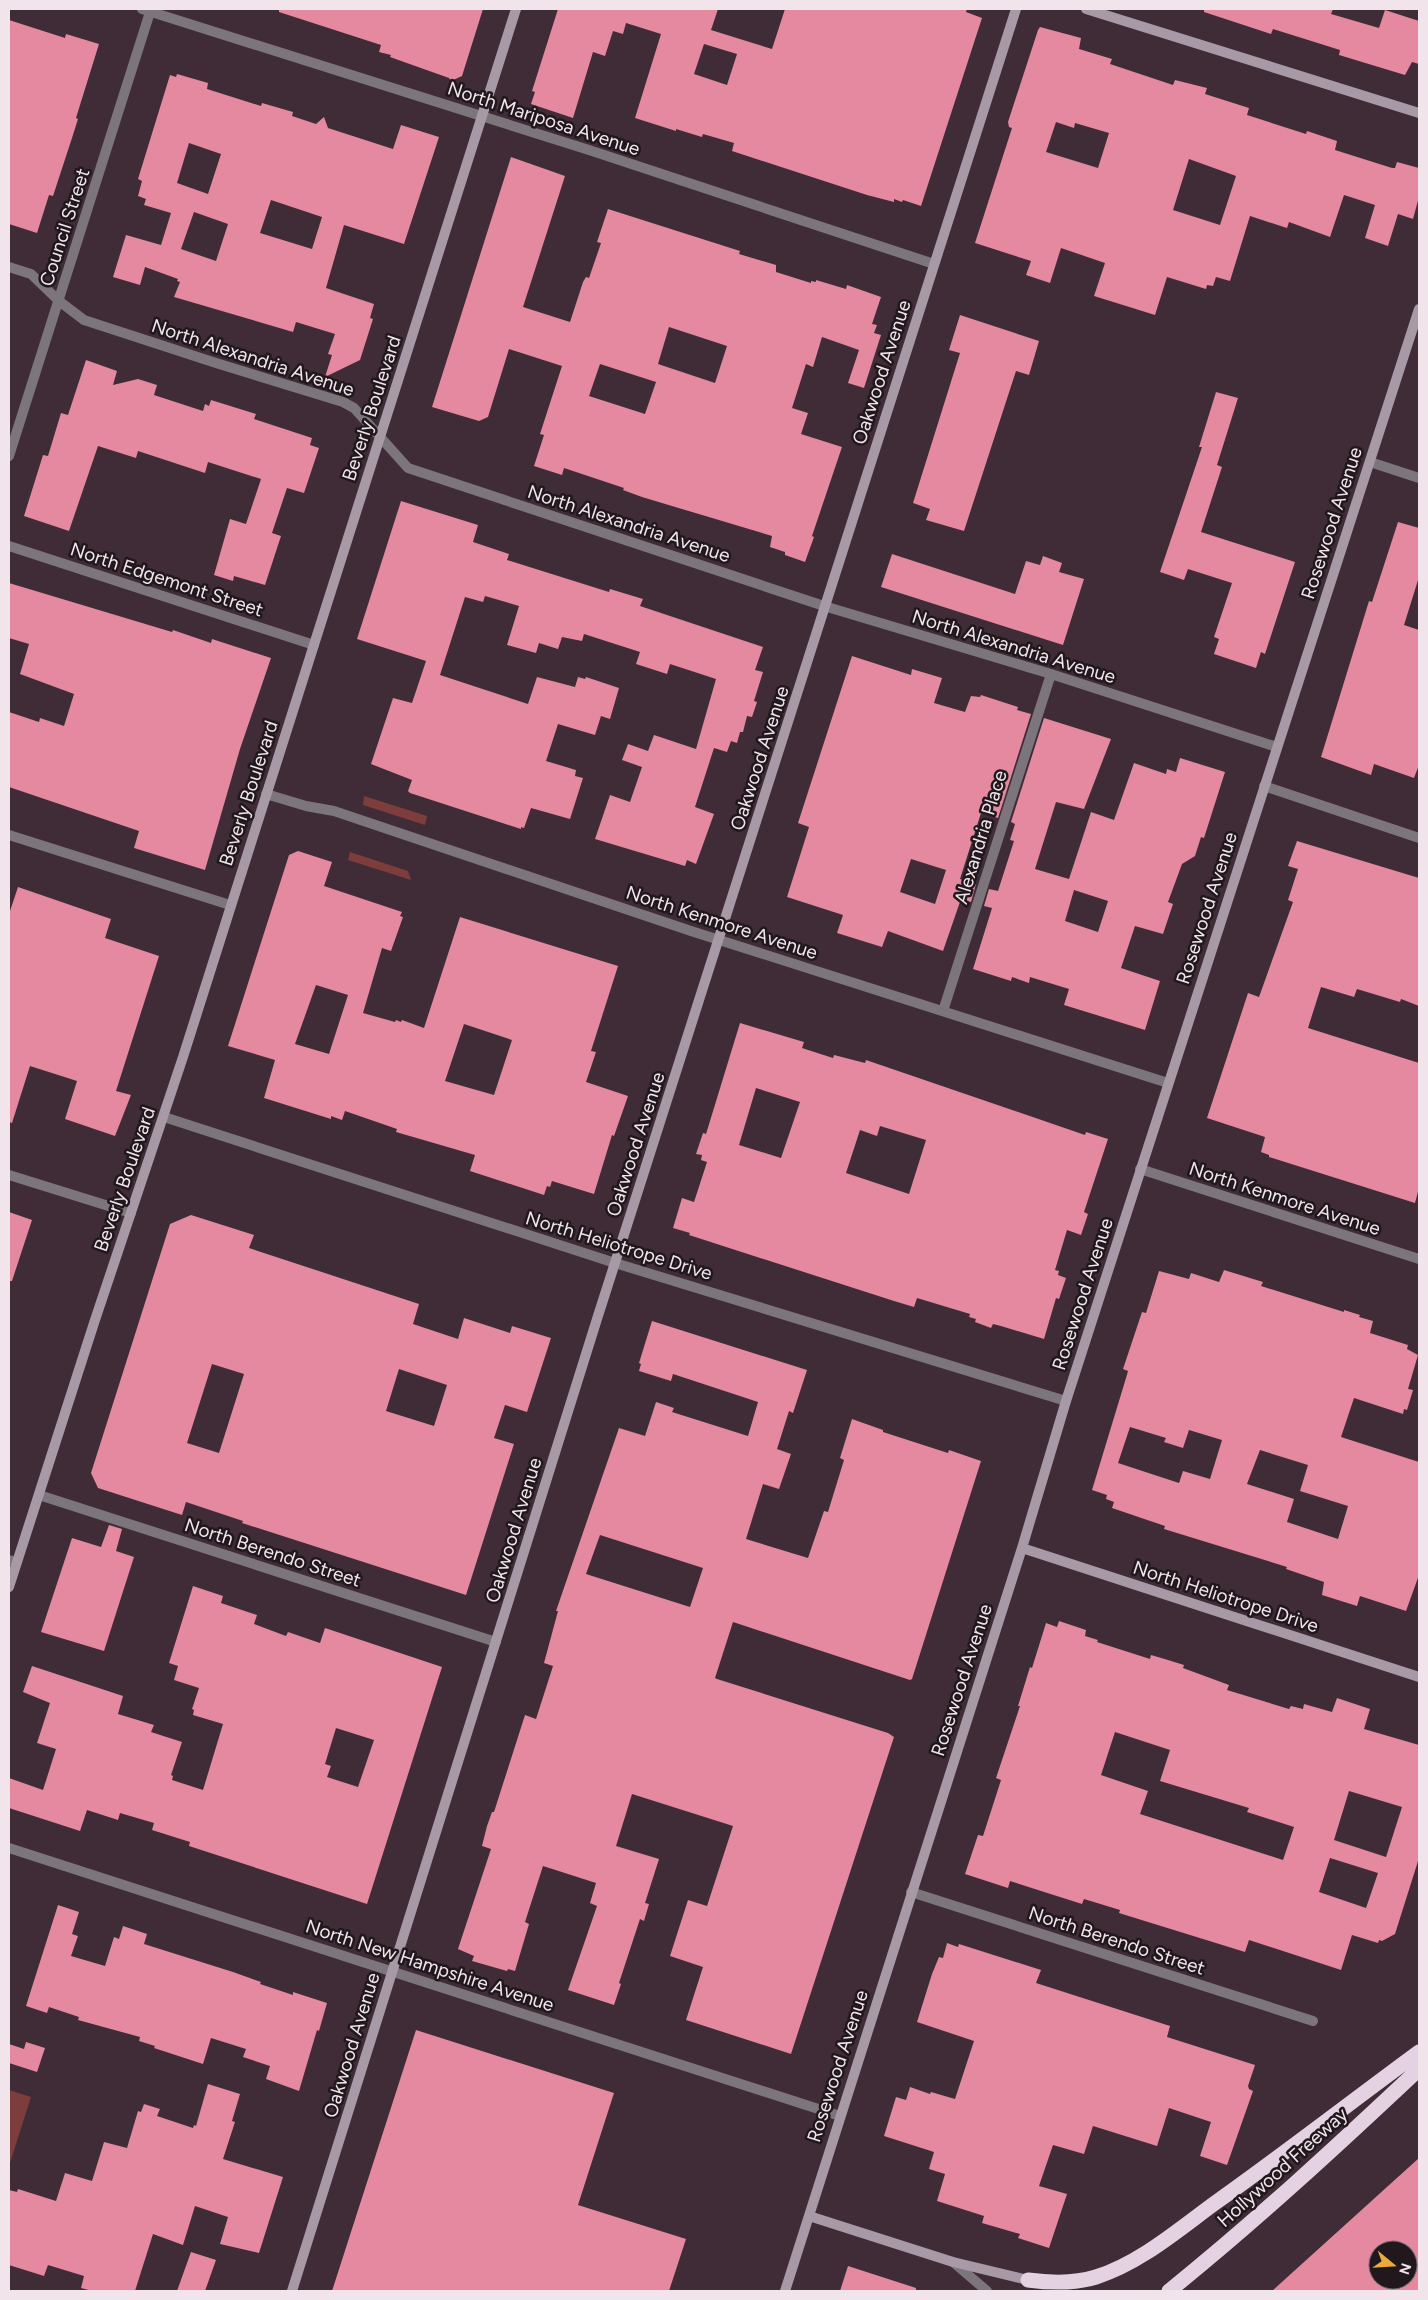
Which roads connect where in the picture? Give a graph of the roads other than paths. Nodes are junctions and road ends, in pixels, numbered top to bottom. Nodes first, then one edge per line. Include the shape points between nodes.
1 (516, 9) edge
2 (1016, 9) edge
3 (1086, 9) edge
4 (148, 10) edge
5 (1419, 113) edge
6 (482, 116) junction
7 (934, 264) junction
8 (9, 267) edge
9 (59, 301) junction
10 (1419, 309) edge
11 (380, 438) junction
12 (9, 456) edge
13 (1370, 462) junction
14 (1419, 478) edge
15 (9, 546) edge
16 (824, 606) junction
17 (314, 644) junction
18 (1050, 674) junction
19 (1277, 747) junction
20 (1264, 786) junction
21 (266, 794) junction
22 (9, 835) edge
23 (1419, 838) edge
24 (230, 905) junction
25 (720, 940) junction
26 (943, 1011) junction
27 (1168, 1083) junction
28 (164, 1116) junction
29 (1140, 1169) junction
30 (9, 1175) edge
31 (132, 1213) junction
32 (1419, 1259) edge
33 (615, 1263) junction
34 (1066, 1401) junction
35 (39, 1495) junction
36 (1022, 1548) junction
37 (13, 1561) edge
38 (9, 1587) edge
39 (496, 1642) junction
40 (1419, 1677) edge
41 (9, 1848) edge
42 (911, 1892) junction
43 (393, 1971) junction
44 (1313, 2021) dead end
45 (1419, 2052) edge
46 (1419, 2069) edge
47 (840, 2116) junction
48 (809, 2216) junction
49 (953, 2262) junction
50 (1033, 2286) edge
51 (292, 2291) edge
52 (786, 2291) edge
53 (987, 2291) edge
54 (1169, 2291) edge

1 - 6 street, Beverly Boulevard
2 - 7 street, Oakwood Avenue
3 - 5 street
4 - 6 street, North Mariposa Avenue
4 - 9 street, Council Street
6 - 7 street, North Mariposa Avenue
6 - 11 street, Beverly Boulevard
7 - 16 street, Oakwood Avenue
8 - 9 street, North Alexandria Avenue via 30,274
9 - 11 street, North Alexandria Avenue via 84,320 343,402 354,408
9 - 12 street, Council Street
10 - 13 street, Rosewood Avenue
11 - 16 street, North Alexandria Avenue via 408,468
11 - 17 street, Beverly Boulevard
13 - 14 street
13 - 19 street, Rosewood Avenue
15 - 17 street, North Edgemont Street
16 - 18 street, North Alexandria Avenue
16 - 25 street, Oakwood Avenue
17 - 21 street, Beverly Boulevard
18 - 19 street, North Alexandria Avenue
18 - 26 street, Alexandria Place
19 - 20 street, Rosewood Avenue
20 - 23 street
20 - 27 street, Rosewood Avenue
21 - 24 street, Beverly Boulevard
21 - 25 street, North Kenmore Avenue via 334,811
22 - 24 street
24 - 28 street, Beverly Boulevard
25 - 26 street, North Kenmore Avenue
25 - 33 street, Oakwood Avenue
26 - 27 street, North Kenmore Avenue
27 - 29 street, Rosewood Avenue
28 - 31 street, Beverly Boulevard
28 - 33 street, North Heliotrope Drive
29 - 32 street, North Kenmore Avenue
29 - 34 street, Rosewood Avenue
30 - 31 street
31 - 35 street, Beverly Boulevard
33 - 34 street, North Heliotrope Drive
33 - 39 street, Oakwood Avenue
34 - 36 street, Rosewood Avenue
35 - 37 street, Beverly Boulevard
35 - 39 street, North Berendo Street
36 - 40 street, North Heliotrope Drive
36 - 42 street, Rosewood Avenue
37 - 38 street, Beverly Boulevard
39 - 43 street, Oakwood Avenue
41 - 43 street, North New Hampshire Avenue
42 - 44 street, North Berendo Street
42 - 47 street, Rosewood Avenue
43 - 47 street, North New Hampshire Avenue
43 - 51 street, Oakwood Avenue
45 - 50 highway via 1141,2256 1095,2277
46 - 54 highway, Hollywood Freeway via 1260,2214
47 - 48 street, Rosewood Avenue
48 - 49 street
48 - 52 street, Rosewood Avenue
49 - 50 street
49 - 53 street

